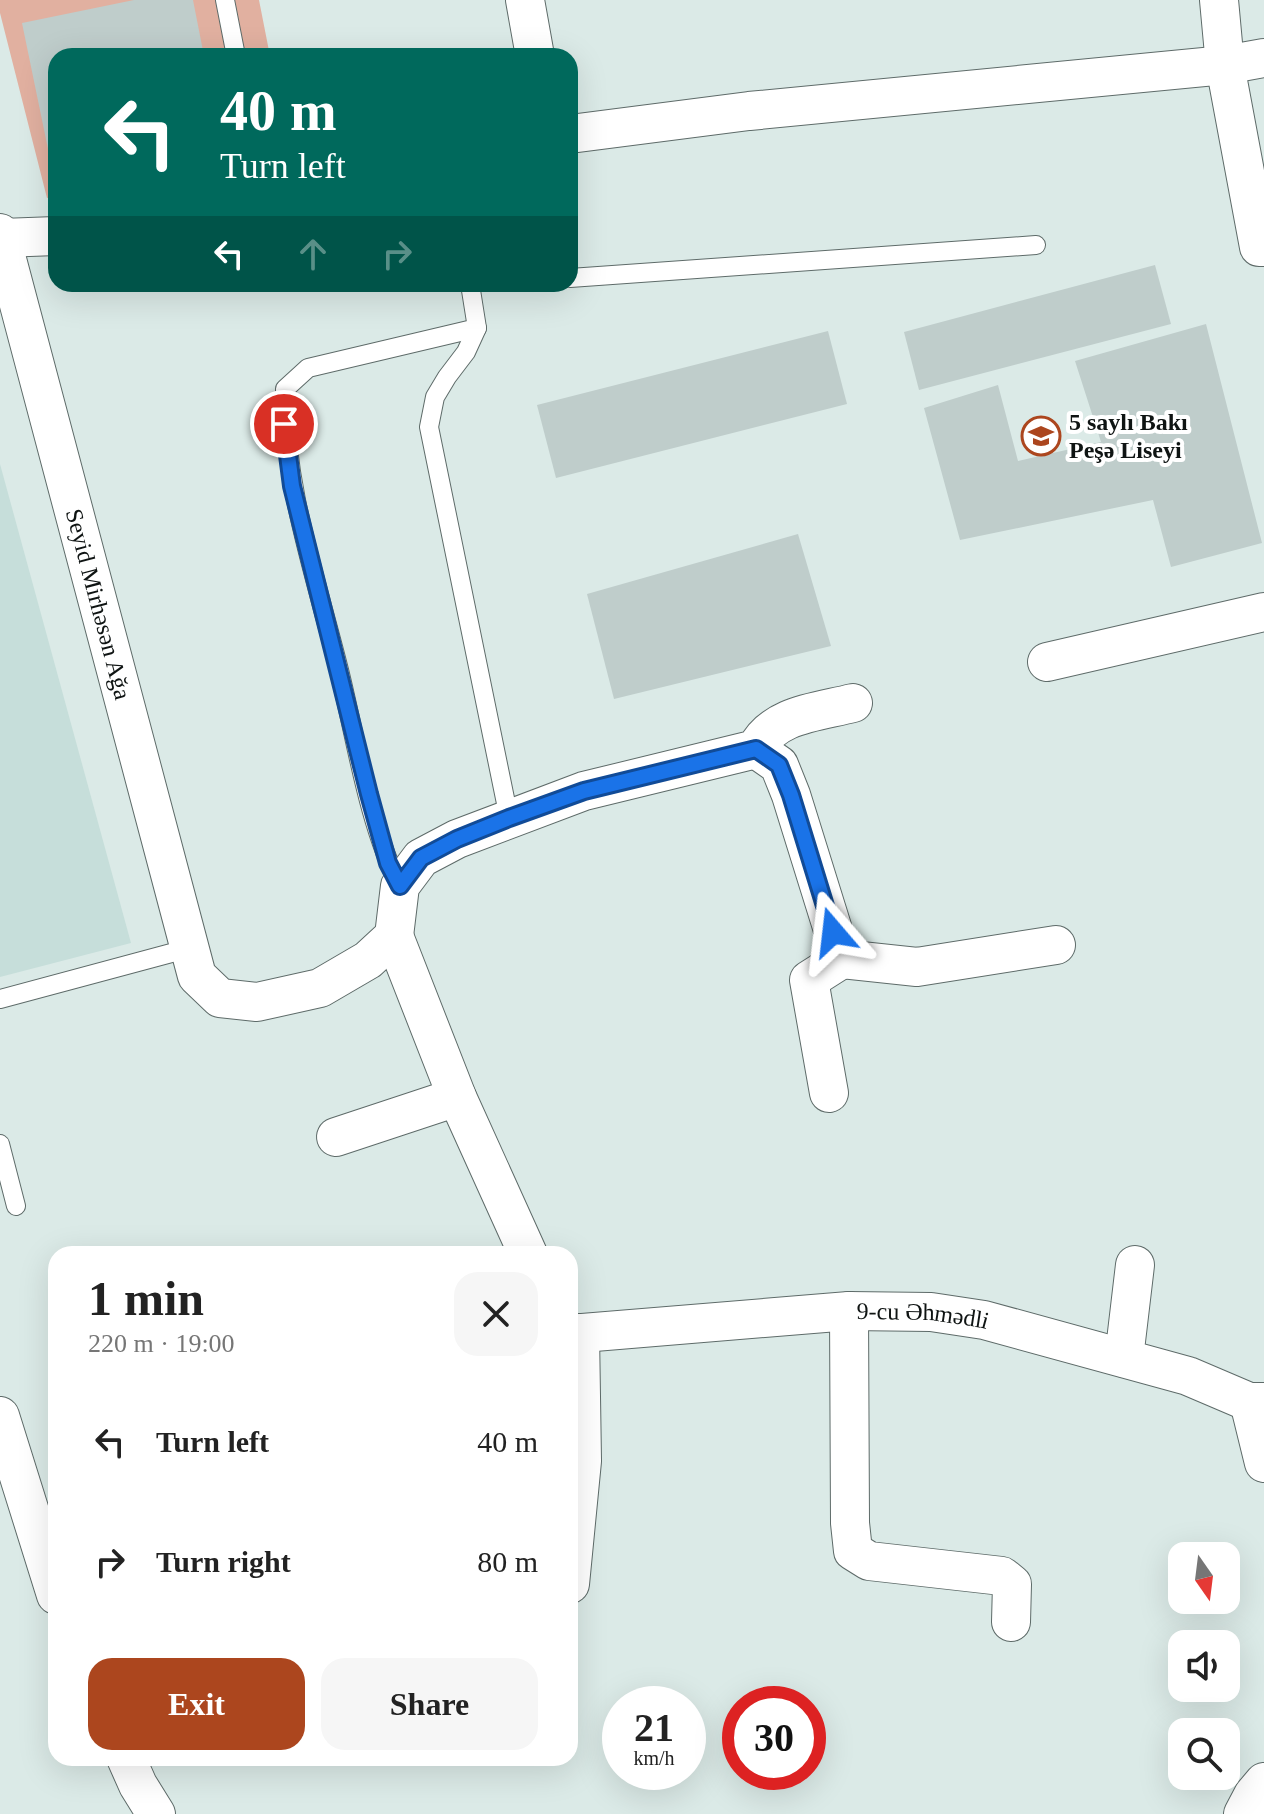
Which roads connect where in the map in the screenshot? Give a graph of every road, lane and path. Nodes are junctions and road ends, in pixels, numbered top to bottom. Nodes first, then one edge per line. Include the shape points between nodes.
1 (225, 0) edge
2 (525, 0) edge
3 (1219, 0) edge
4 (234, 48) edge
5 (534, 48) edge
6 (1264, 58) edge
7 (1225, 65) junction
8 (578, 133) edge
9 (1, 236) edge
10 (48, 236) edge
11 (1036, 245) dead end
12 (1262, 254) edge
13 (578, 277) edge
14 (471, 292) edge
15 (477, 328) junction
16 (1264, 612) edge
17 (1047, 662) dead end
18 (853, 703) dead end
19 (756, 749) junction
20 (509, 818) junction
21 (400, 886) junction
22 (394, 936) junction
23 (1056, 945) dead end
24 (842, 959) junction
25 (193, 962) junction
26 (0, 999) edge
27 (829, 1093) dead end
28 (457, 1097) junction
29 (336, 1137) dead end
30 (0, 1144) edge
31 (16, 1206) dead end
32 (524, 1246) edge
33 (1135, 1265) dead end
34 (849, 1311) junction
35 (578, 1334) edge
36 (1124, 1358) junction
37 (578, 1388) edge
38 (1256, 1402) edge
39 (0, 1416) edge
40 (1264, 1463) edge
41 (578, 1502) edge
42 (48, 1569) edge
43 (1011, 1622) dead end
44 (130, 1766) edge
45 (1264, 1782) edge
46 (156, 1814) edge
47 (1243, 1814) edge

1 - 4 lane
2 - 5 street
3 - 7 street
6 - 7 street
7 - 8 street
7 - 12 street
9 - 10 street
9 - 25 street, Seyid Mirhəsən Ağa
11 - 13 lane
14 - 15 lane
15 - 20 lane via 435,397 429,427
15 - 21 lane via 308,368 285,389 292,486 369,794 388,863
16 - 17 street
18 - 19 street via 782,721 764,734
19 - 20 street via 584,791
19 - 24 street via 779,765
20 - 21 street via 421,858
21 - 22 street
22 - 25 street via 368,960 320,988 257,1002 220,998
22 - 28 street
23 - 24 street via 917,967
24 - 27 street via 809,980
25 - 26 lane
28 - 29 street
28 - 32 street
30 - 31 lane
33 - 36 street
34 - 35 street, 9-cu Əhmədli
34 - 36 street, 9-cu Əhmədli via 931,1312 984,1320
34 - 43 street via 853,1551 869,1561 1002,1576 1012,1584
36 - 38 street, 9-cu Əhmədli
37 - 41 street
38 - 40 street
39 - 42 street
44 - 46 street
45 - 47 street

